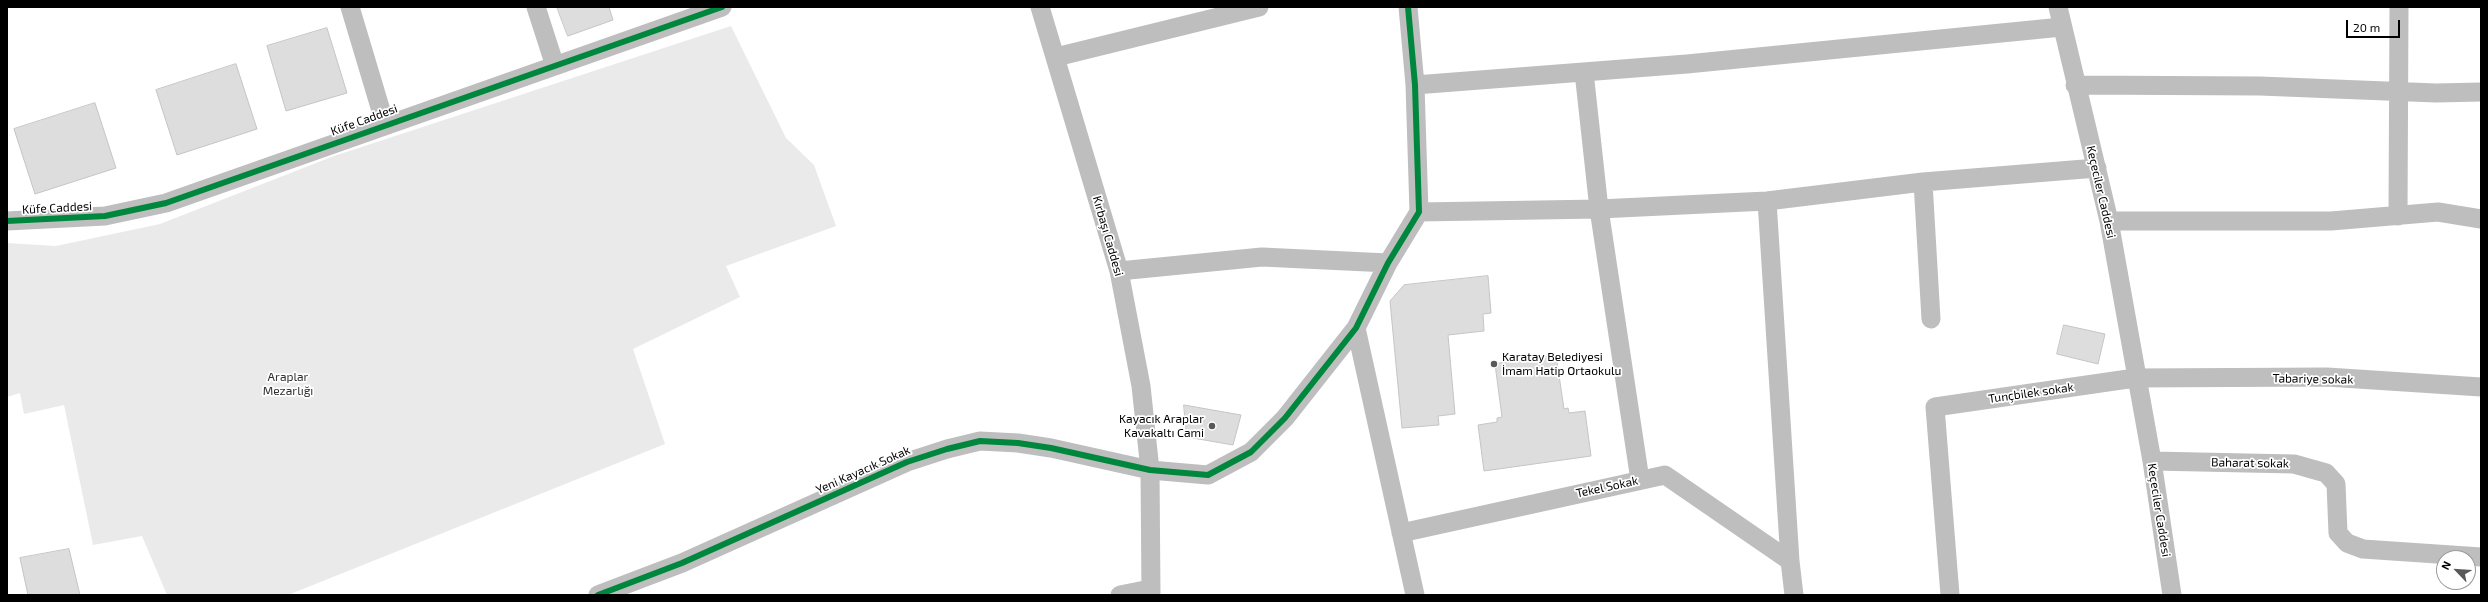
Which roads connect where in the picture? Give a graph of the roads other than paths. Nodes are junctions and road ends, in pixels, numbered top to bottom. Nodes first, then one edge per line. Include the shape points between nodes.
1 (350, 7) edge
2 (536, 7) edge
3 (722, 7) edge
4 (1040, 7) edge
5 (1259, 7) edge
6 (1408, 7) edge
7 (2058, 7) edge
8 (2399, 7) edge
9 (680, 14) edge
10 (2062, 27) junction
11 (1056, 57) junction
12 (554, 66) junction
13 (1584, 72) junction
14 (1415, 85) junction
15 (2075, 86) junction
16 (2399, 91) junction
17 (2481, 92) edge
18 (385, 124) junction
19 (2097, 168) junction
20 (1923, 182) junction
21 (1767, 201) junction
22 (1599, 209) junction
23 (1419, 212) junction
24 (2398, 216) junction
25 (2481, 219) edge
26 (7, 221) edge
27 (2109, 221) junction
28 (1388, 263) junction
29 (1118, 271) junction
30 (1931, 319) dead end
31 (1356, 328) junction
32 (2136, 379) junction
33 (2481, 387) edge
34 (2152, 462) junction
35 (1150, 470) junction
36 (1640, 480) junction
37 (1401, 533) junction
38 (2481, 557) edge
39 (1790, 561) junction
40 (1151, 592) edge
41 (598, 595) edge
42 (1120, 595) edge
43 (1415, 595) edge
44 (1794, 595) edge
45 (1950, 595) edge
46 (2172, 595) edge

1 - 18 street
2 - 12 street
3 - 9 street, Küfe Caddesi
4 - 11 street, Kırbaşı Caddesi
5 - 11 street
6 - 14 street
7 - 10 street, Keçeciler Caddesi
8 - 16 street
9 - 12 street, Küfe Caddesi
10 - 13 street
10 - 15 street, Keçeciler Caddesi
11 - 29 street, Kırbaşı Caddesi
12 - 18 street, Küfe Caddesi
13 - 14 street
13 - 22 street
14 - 23 street
15 - 16 street via 2260,86
15 - 19 street, Keçeciler Caddesi
16 - 17 street
16 - 24 street
18 - 26 street, Küfe Caddesi via 166,203 105,216
19 - 20 street
19 - 27 street, Keçeciler Caddesi
20 - 21 street
20 - 30 street
21 - 22 street
21 - 39 street
22 - 23 street
22 - 36 street
23 - 28 street, Yeni Kayacık Sokak
24 - 25 street via 2438,212
24 - 27 street via 2330,221
27 - 32 street, Keçeciler Caddesi
28 - 29 street via 1262,257
28 - 31 street, Yeni Kayacık Sokak
29 - 35 street, Kırbaşı Caddesi via 1142,386
31 - 35 street, Yeni Kayacık Sokak via 1285,418 1251,452 1208,475
31 - 37 street
32 - 33 street, Tabariye sokak via 2327,377
32 - 34 street, Keçeciler Caddesi
32 - 45 street, Tunçbilek sokak via 1935,407
34 - 38 street, Baharat sokak via 2294,464 2326,473 2336,484 2338,533 2347,543 2363,549
34 - 46 street, Keçeciler Caddesi
35 - 40 street, Kırbaşı Caddesi
35 - 41 street, Yeni Kayacık Sokak via 1018,443 980,441 907,462 682,563
36 - 37 street, Tekel Sokak
36 - 39 street, Tekel Sokak via 1665,475
37 - 43 street
39 - 44 street
40 - 42 street

